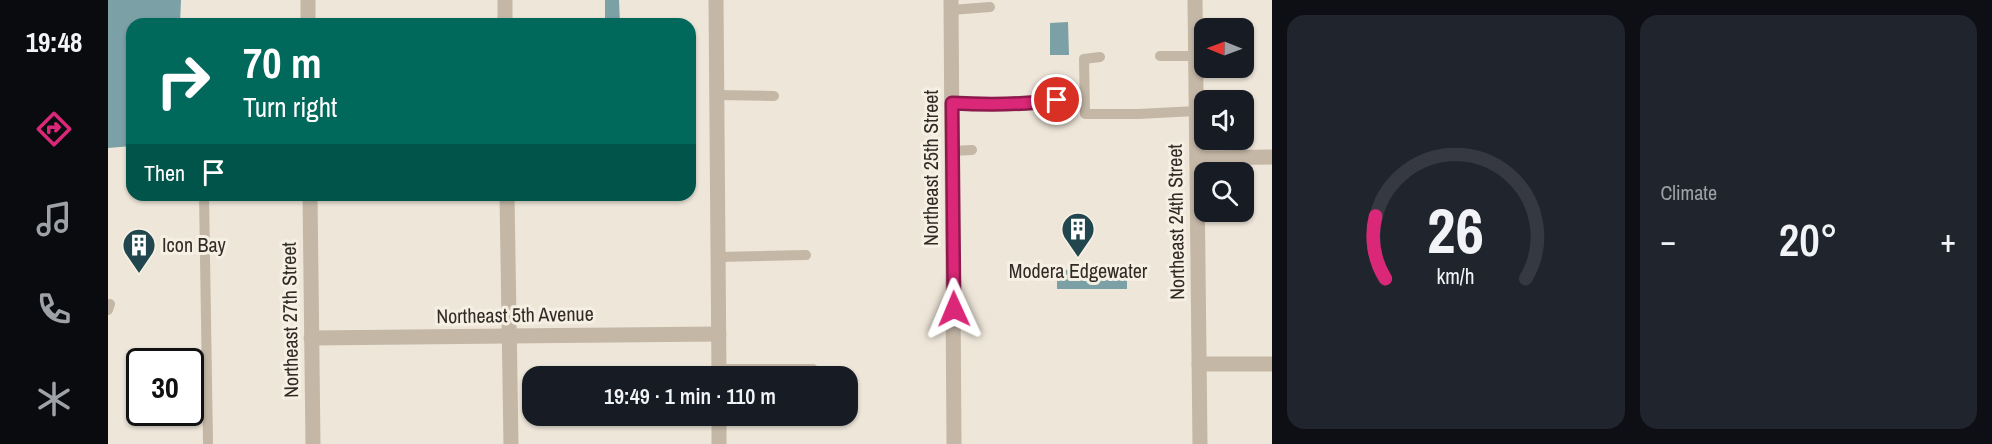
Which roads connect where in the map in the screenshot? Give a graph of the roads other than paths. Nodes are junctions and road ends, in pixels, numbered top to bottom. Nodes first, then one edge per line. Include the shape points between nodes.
1 (308, 0) edge
2 (505, 0) edge
3 (716, 0) edge
4 (1195, 0) edge
5 (951, 5) edge
6 (990, 8) dead end
7 (308, 18) edge
8 (505, 18) edge
9 (1195, 18) edge
10 (1160, 56) dead end
11 (1194, 56) edge
12 (1100, 57) dead end
13 (717, 95) junction
14 (774, 96) dead end
15 (1057, 100) dead end
16 (952, 103) junction
17 (1194, 111) edge
18 (972, 150) dead end
19 (1197, 150) edge
20 (952, 151) junction
21 (1272, 157) edge
22 (1197, 158) junction
23 (204, 201) edge
24 (310, 201) edge
25 (507, 201) edge
26 (806, 255) dead end
27 (718, 257) junction
28 (719, 334) junction
29 (510, 336) junction
30 (311, 338) junction
31 (1199, 364) junction
32 (1272, 364) edge
33 (719, 366) edge
34 (719, 426) edge
35 (208, 442) dead end
36 (313, 444) edge
37 (510, 444) edge
38 (719, 444) edge
39 (954, 444) edge
40 (1200, 444) edge

1 - 7 street
2 - 8 street
3 - 13 street
4 - 9 street, Northeast 24th Street
5 - 6 lane
5 - 16 street, Northeast 25th Street
10 - 11 lane
12 - 17 lane via 1084,59 1085,114
13 - 14 lane
13 - 27 street
15 - 16 lane via 998,105
16 - 20 street, Northeast 25th Street
18 - 20 lane
19 - 22 street, Northeast 24th Street
20 - 39 street, Northeast 25th Street
21 - 22 street
22 - 31 street, Northeast 24th Street
23 - 35 lane
24 - 30 street, Northeast 27th Street
25 - 29 street
26 - 27 lane
27 - 28 street
28 - 29 street, Northeast 5th Avenue
28 - 33 street
29 - 30 street, Northeast 5th Avenue
29 - 37 street
30 - 36 street, Northeast 27th Street
31 - 32 street
31 - 40 street, Northeast 24th Street
34 - 38 street

